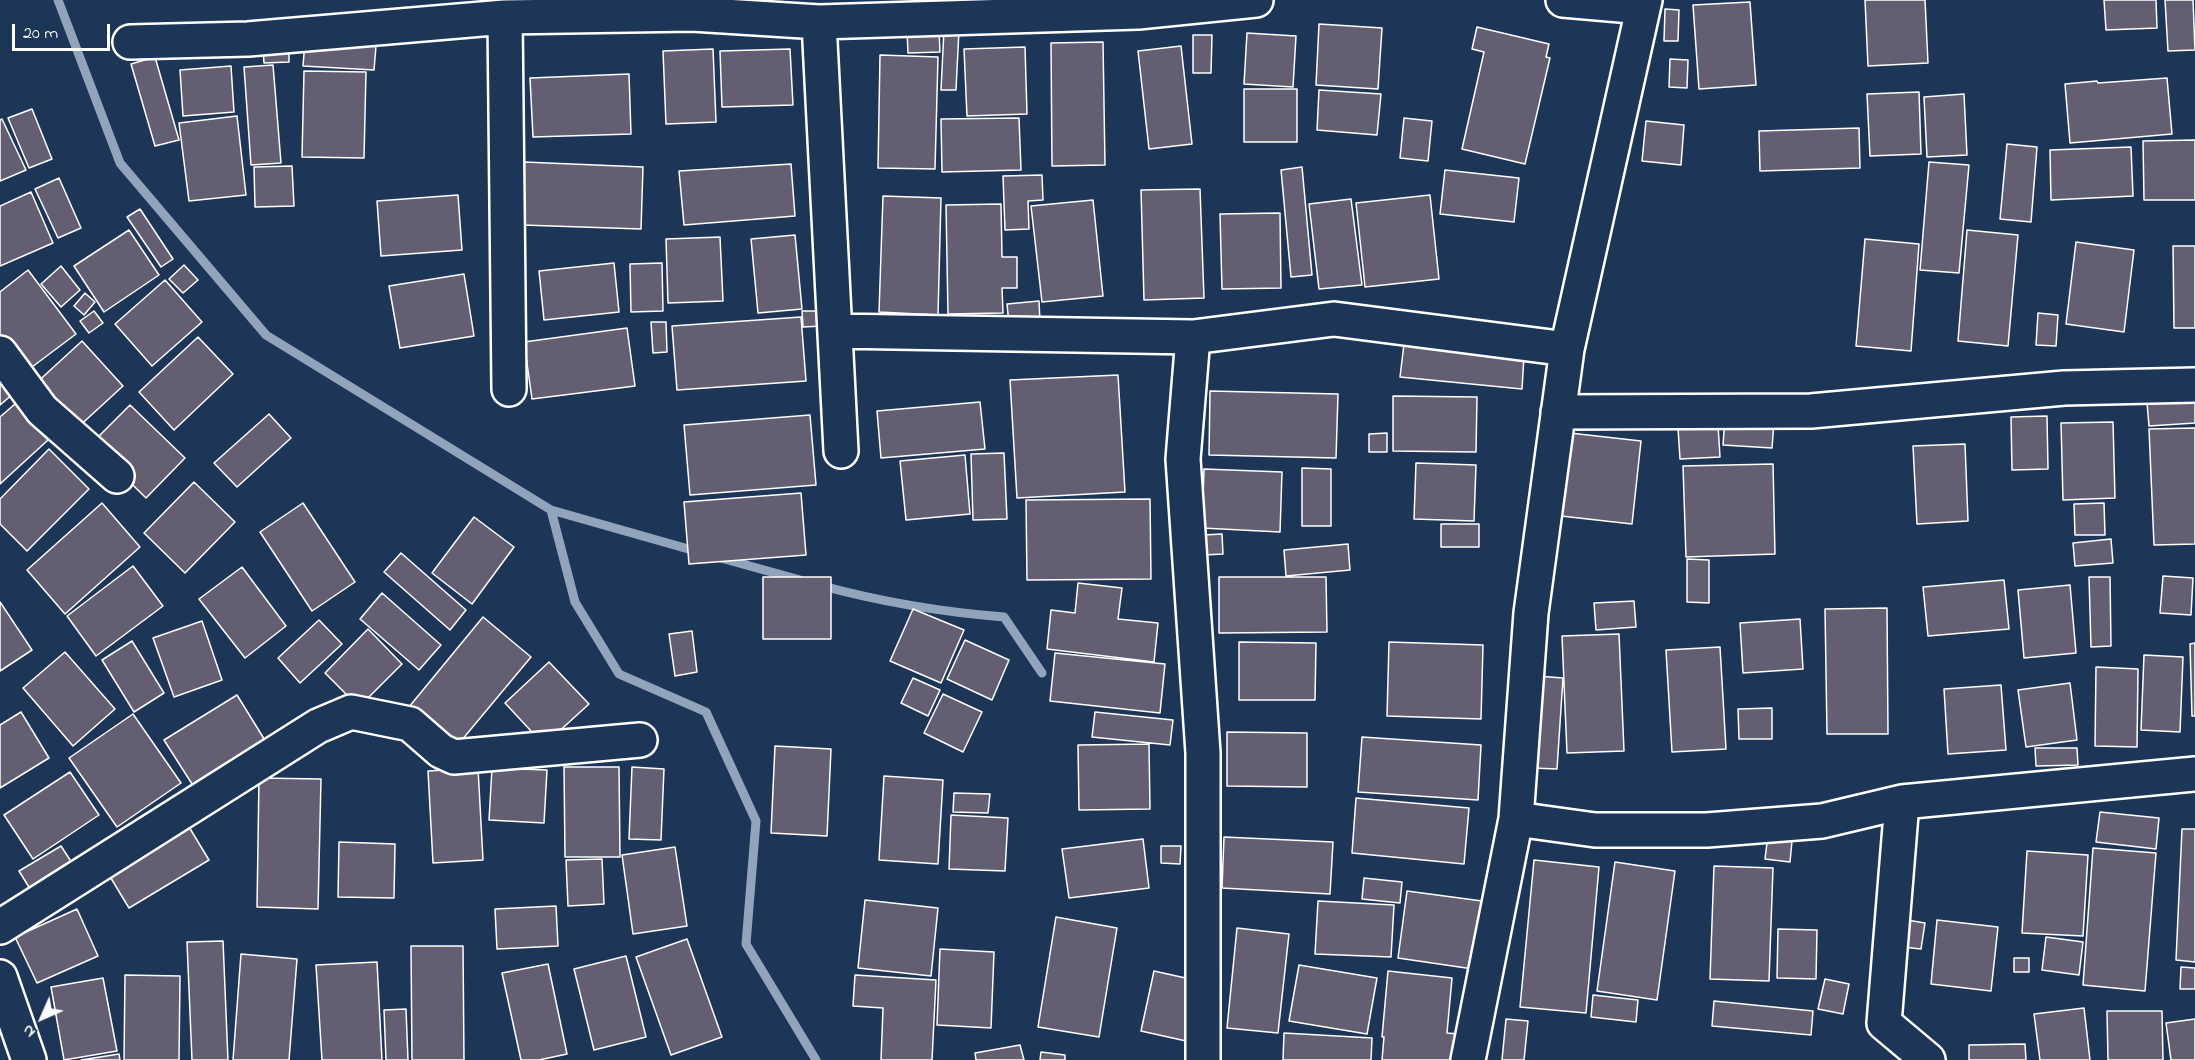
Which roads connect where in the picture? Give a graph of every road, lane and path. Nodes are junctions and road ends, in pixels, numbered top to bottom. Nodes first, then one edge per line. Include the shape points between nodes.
1 (1256, 0) edge
2 (1563, 0) edge
3 (1644, 3) edge
4 (505, 17) junction
5 (819, 22) junction
6 (130, 42) dead end
7 (836, 331) junction
8 (1193, 337) junction
9 (1567, 350) junction
10 (0, 354) edge
11 (2195, 385) edge
12 (508, 389) dead end
13 (1558, 412) junction
14 (841, 451) dead end
15 (117, 476) dead end
16 (640, 740) dead end
17 (2195, 774) edge
18 (1902, 802) junction
19 (1516, 819) junction
20 (0, 927) edge
21 (0, 977) edge
22 (29, 1060) edge
23 (1203, 1060) edge
24 (1468, 1060) edge
25 (1928, 1060) edge

1 - 5 street via 1138,12
2 - 3 street
3 - 9 street
4 - 5 street via 692,14
4 - 6 street via 248,39
4 - 12 street
5 - 7 street
7 - 8 street
7 - 14 street
8 - 9 street via 1334,319
8 - 23 street via 1183,459 1203,753
9 - 13 street
10 - 15 street via 42,410
11 - 13 street via 2064,388 1811,411
13 - 19 street via 1531,613
16 - 20 street via 454,757 410,724 351,712 318,726
17 - 18 street
18 - 19 street via 1822,821 1707,830 1595,830
18 - 25 street via 1884,1023
19 - 24 street
21 - 22 street

